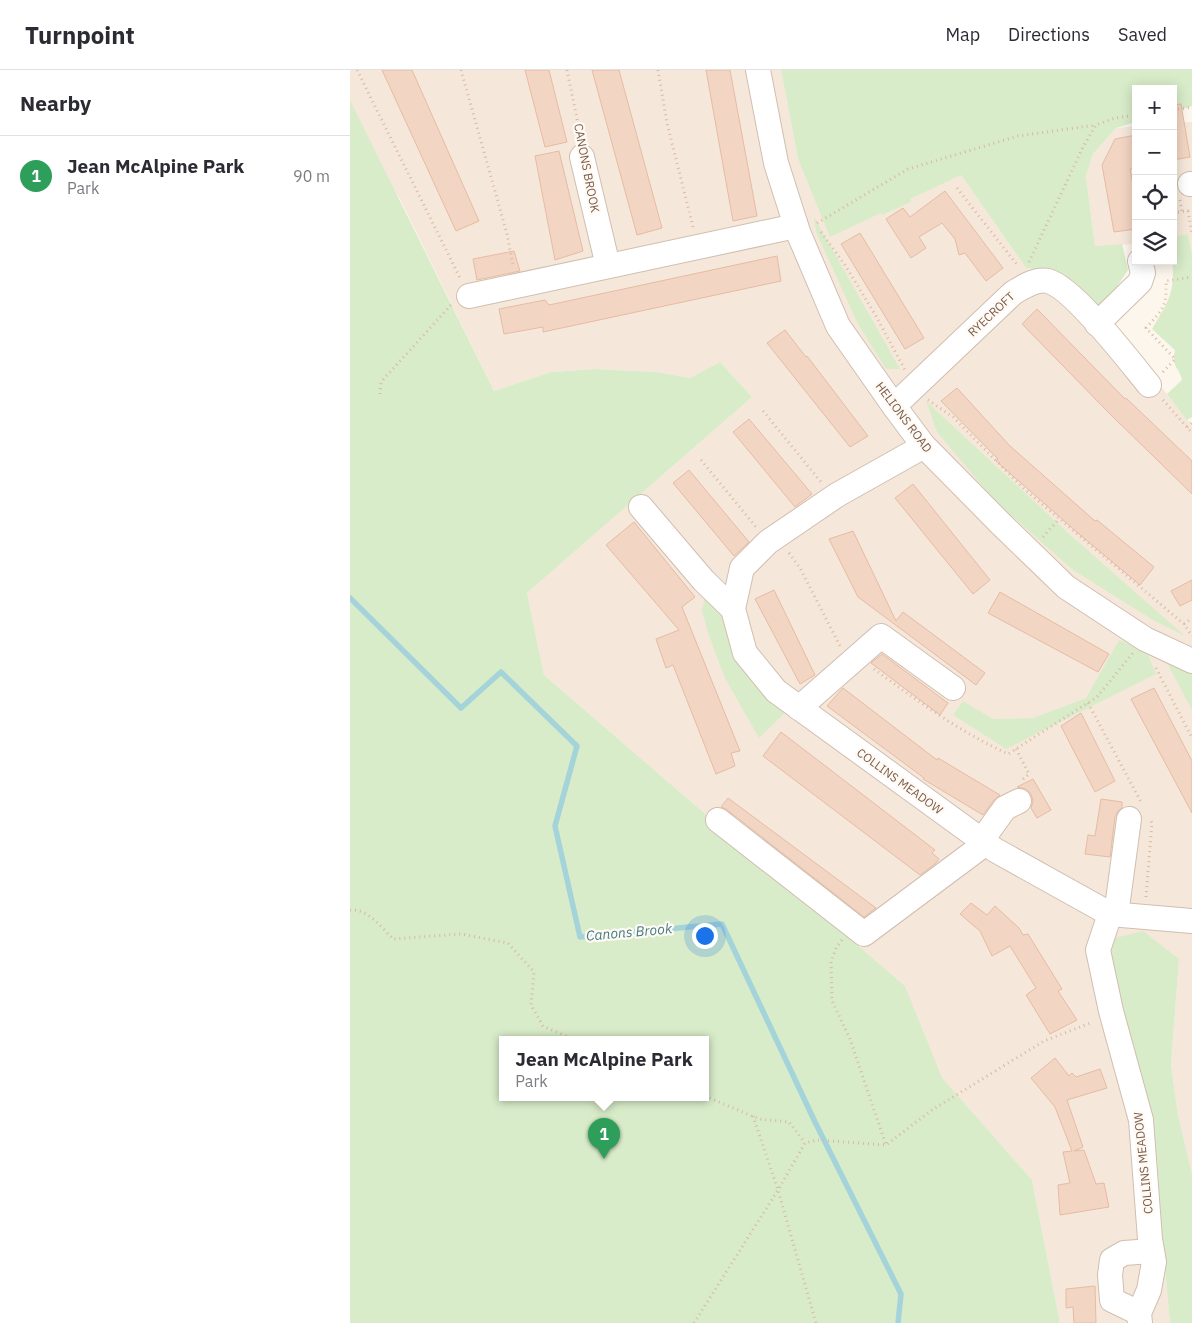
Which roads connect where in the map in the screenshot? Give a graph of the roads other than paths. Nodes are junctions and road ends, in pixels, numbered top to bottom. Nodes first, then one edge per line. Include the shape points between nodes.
1 (758, 70) edge
2 (582, 157) road end
3 (809, 227) junction
4 (1141, 265) edge
5 (608, 266) junction
6 (469, 296) road end
7 (1097, 324) junction
8 (1150, 385) road end
9 (894, 406) junction
10 (923, 445) junction
11 (642, 507) dead end
12 (733, 609) junction
13 (1192, 661) edge
14 (953, 688) dead end
15 (799, 708) junction
16 (1019, 801) road end
17 (1129, 819) dead end
18 (718, 820) dead end
19 (984, 842) junction
20 (1113, 914) junction
21 (1192, 921) edge
22 (1151, 1245) junction
23 (1139, 1318) edge

1 - 3 street, HELIONS ROAD via 776,164
2 - 5 street, CANONS BROOK
3 - 5 street
3 - 9 street, HELIONS ROAD via 838,326
4 - 7 street via 1140,282
5 - 6 street
7 - 8 street
7 - 9 street, RYECROFT via 1069,294 1048,281 1027,278
9 - 10 street, HELIONS ROAD
10 - 12 street, COLLINS MEADOW via 834,497 768,542 742,568
10 - 13 street, HELIONS ROAD via 1066,587 1145,639
11 - 12 street, COLLINS MEADOW
12 - 15 street, COLLINS MEADOW via 745,653 776,692
14 - 15 street via 882,636
15 - 19 street, COLLINS MEADOW
16 - 19 street via 1005,808
17 - 20 street, COLLINS MEADOW
18 - 19 street via 864,934
19 - 20 street, COLLINS MEADOW
20 - 21 street, COLLINS MEADOW
20 - 22 street, COLLINS MEADOW via 1098,950 1141,1120
22 - 23 street, COLLINS MEADOW via 1154,1262 1150,1290
22 - 23 street via 1112,1260 1112,1300

